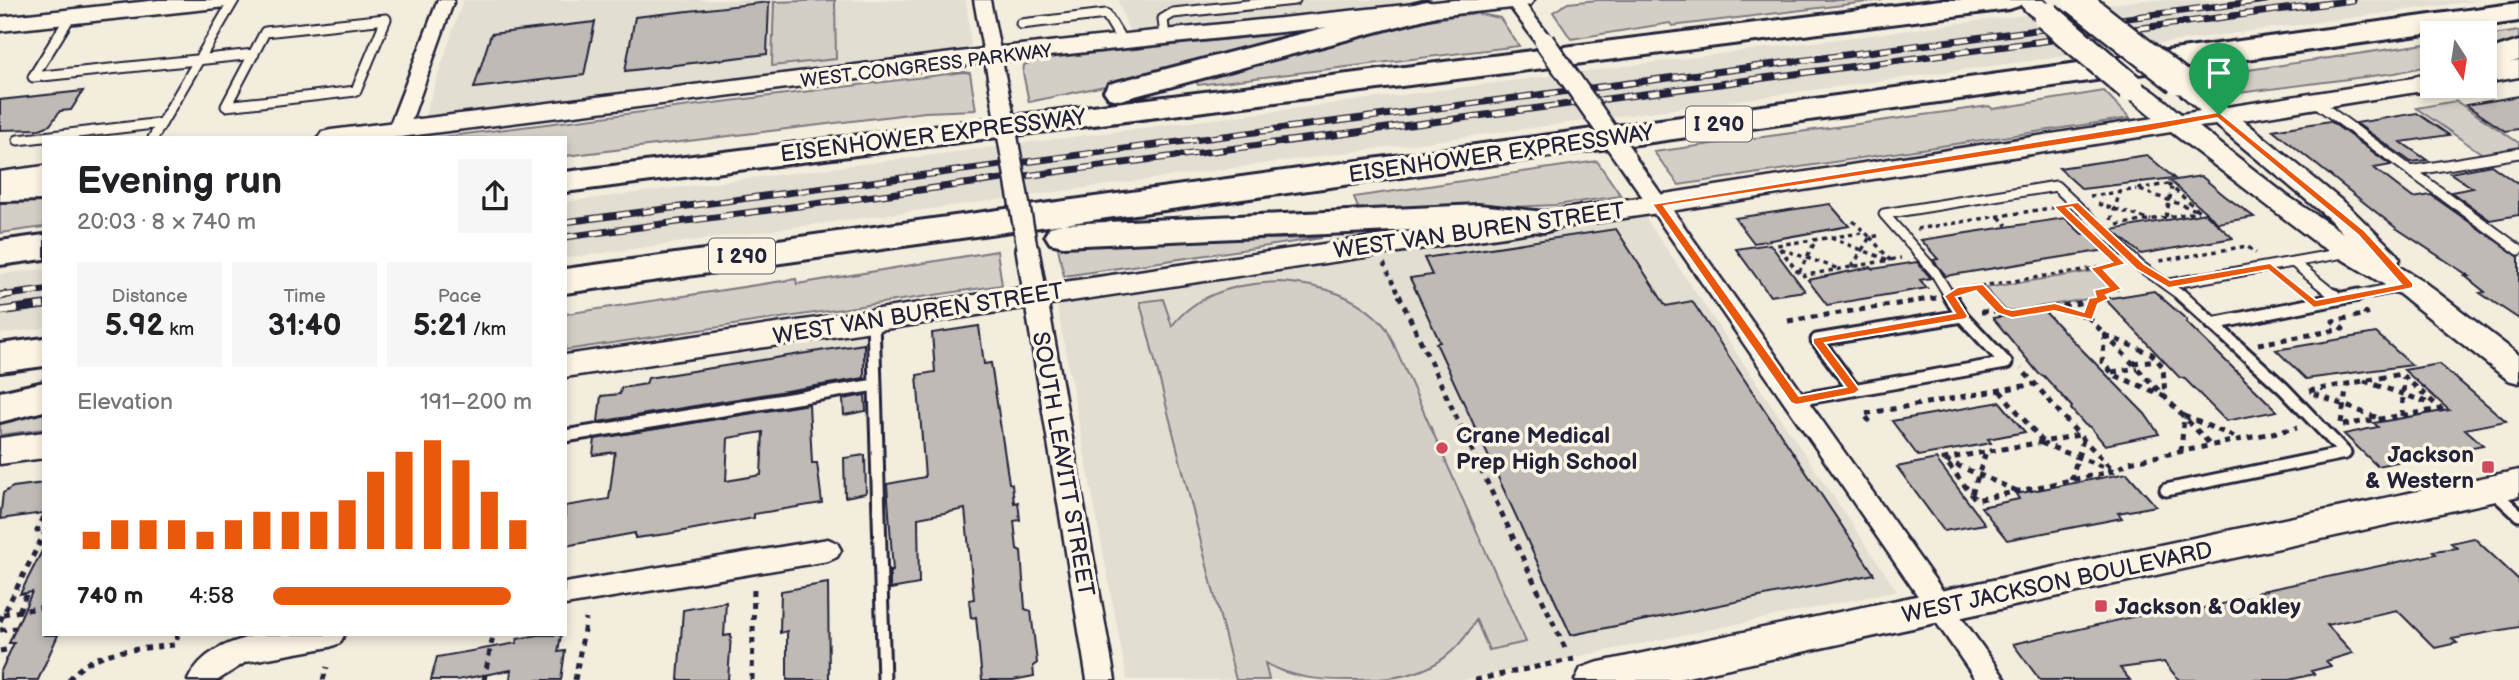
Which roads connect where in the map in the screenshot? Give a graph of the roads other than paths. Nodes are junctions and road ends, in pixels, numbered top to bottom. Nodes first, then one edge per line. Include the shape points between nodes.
1 (226, 0) edge
2 (234, 0) edge
3 (446, 0) edge
4 (982, 0) edge
5 (1295, 0) edge
6 (1514, 0) edge
7 (1522, 0) edge
8 (2009, 0) edge
9 (2029, 0) edge
10 (2076, 0) edge
11 (1422, 5) edge
12 (2519, 12) edge
13 (70, 17) junction
14 (0, 24) edge
15 (1021, 24) dead end
16 (1165, 37) junction
17 (1123, 42) junction
18 (254, 54) junction
19 (992, 55) junction
20 (199, 60) junction
21 (2497, 63) edge
22 (2518, 66) edge
23 (2497, 72) edge
24 (2420, 84) edge
25 (2313, 100) junction
26 (2219, 115) junction
27 (995, 117) junction
28 (162, 123) junction
29 (2176, 123) junction
30 (398, 130) junction
31 (52, 136) edge
32 (154, 136) edge
33 (348, 136) edge
34 (42, 137) edge
35 (18, 140) dead end
36 (2519, 153) edge
37 (567, 165) edge
38 (653, 171) junction
39 (2410, 171) junction
40 (42, 174) edge
41 (0, 180) edge
42 (567, 182) edge
43 (42, 189) edge
44 (0, 190) edge
45 (1658, 204) junction
46 (1544, 220) junction
47 (918, 231) junction
48 (42, 247) edge
49 (2519, 250) edge
50 (2353, 252) junction
51 (0, 253) edge
52 (2293, 262) junction
53 (567, 281) edge
54 (2169, 284) junction
55 (2409, 286) junction
56 (1035, 295) junction
57 (2338, 299) junction
58 (1962, 316) junction
59 (873, 320) junction
60 (2212, 324) junction
61 (42, 352) edge
62 (0, 358) edge
63 (567, 366) edge
64 (2519, 372) edge
65 (875, 386) junction
66 (1854, 390) junction
67 (42, 396) edge
68 (1796, 400) junction
69 (0, 407) edge
70 (567, 436) edge
71 (42, 445) edge
72 (0, 451) edge
73 (2505, 486) edge
74 (2166, 491) dead end
75 (2519, 515) edge
76 (828, 550) dead end
77 (567, 594) edge
78 (1941, 607) junction
79 (324, 636) edge
80 (209, 671) edge
81 (884, 680) edge
82 (1101, 680) edge
83 (1595, 680) edge
84 (1992, 680) edge

1 - 13 street
2 - 20 lane
3 - 30 street
4 - 19 street, SOUTH LEAVITT STREET
5 - 16 lane via 1173,13 1163,19
6 - 7 street, WEST CONGRESS PARKWAY
6 - 11 street, WEST CONGRESS PARKWAY
6 - 45 street, bridge
8 - 27 highway, EISENHOWER EXPRESSWAY
9 - 29 street, bridge
10 - 26 street, bridge
11 - 16 street, WEST CONGRESS PARKWAY
11 - 27 highway via 1137,87
12 - 47 highway, EISENHOWER EXPRESSWAY / I 290
13 - 14 street
13 - 20 lane via 33,77
15 - 17 lane via 1106,14
16 - 17 street, WEST CONGRESS PARKWAY
17 - 19 street, WEST CONGRESS PARKWAY
18 - 18 lane via 226,106 356,91 386,19 265,32
18 - 20 lane
19 - 27 street, SOUTH LEAVITT STREET
19 - 30 street, WEST CONGRESS PARKWAY
20 - 28 lane
21 - 22 highway
22 - 23 street
24 - 25 street, WEST VAN BUREN STREET
25 - 26 street, WEST VAN BUREN STREET
25 - 39 lane
26 - 29 street, WEST VAN BUREN STREET
26 - 55 street via 2362,233
27 - 38 highway, EISENHOWER EXPRESSWAY
27 - 56 street, SOUTH LEAVITT STREET, bridge
28 - 31 lane
28 - 32 lane
29 - 45 street, WEST VAN BUREN STREET
29 - 50 street via 2276,201
30 - 33 street, WEST CONGRESS PARKWAY
34 - 35 lane
36 - 39 lane
37 - 38 highway
38 - 42 highway, EISENHOWER EXPRESSWAY
39 - 49 lane
40 - 41 street
43 - 44 highway
45 - 46 street, WEST VAN BUREN STREET
45 - 68 street
46 - 47 highway via 1478,216 1009,237
46 - 56 street, WEST VAN BUREN STREET
47 - 53 highway, EISENHOWER EXPRESSWAY / I 290
48 - 51 highway
50 - 52 lane
50 - 55 street
52 - 54 lane
52 - 57 lane
54 - 58 lane via 2140,266 2056,186 1884,214 1918,252
54 - 60 lane
55 - 57 lane
55 - 64 street
56 - 59 street, WEST VAN BUREN STREET
56 - 82 street, SOUTH LEAVITT STREET
57 - 60 lane
58 - 66 lane via 1817,341
58 - 66 lane via 2007,363
59 - 63 street, WEST VAN BUREN STREET
59 - 65 lane
60 - 74 lane via 2345,453
61 - 62 highway
65 - 70 lane
65 - 81 lane
66 - 68 lane
67 - 69 highway
68 - 78 street
71 - 72 street
73 - 75 lane
73 - 78 street, WEST JACKSON BOULEVARD
76 - 77 street
78 - 83 street, WEST JACKSON BOULEVARD
78 - 84 street
79 - 80 street via 239,650

